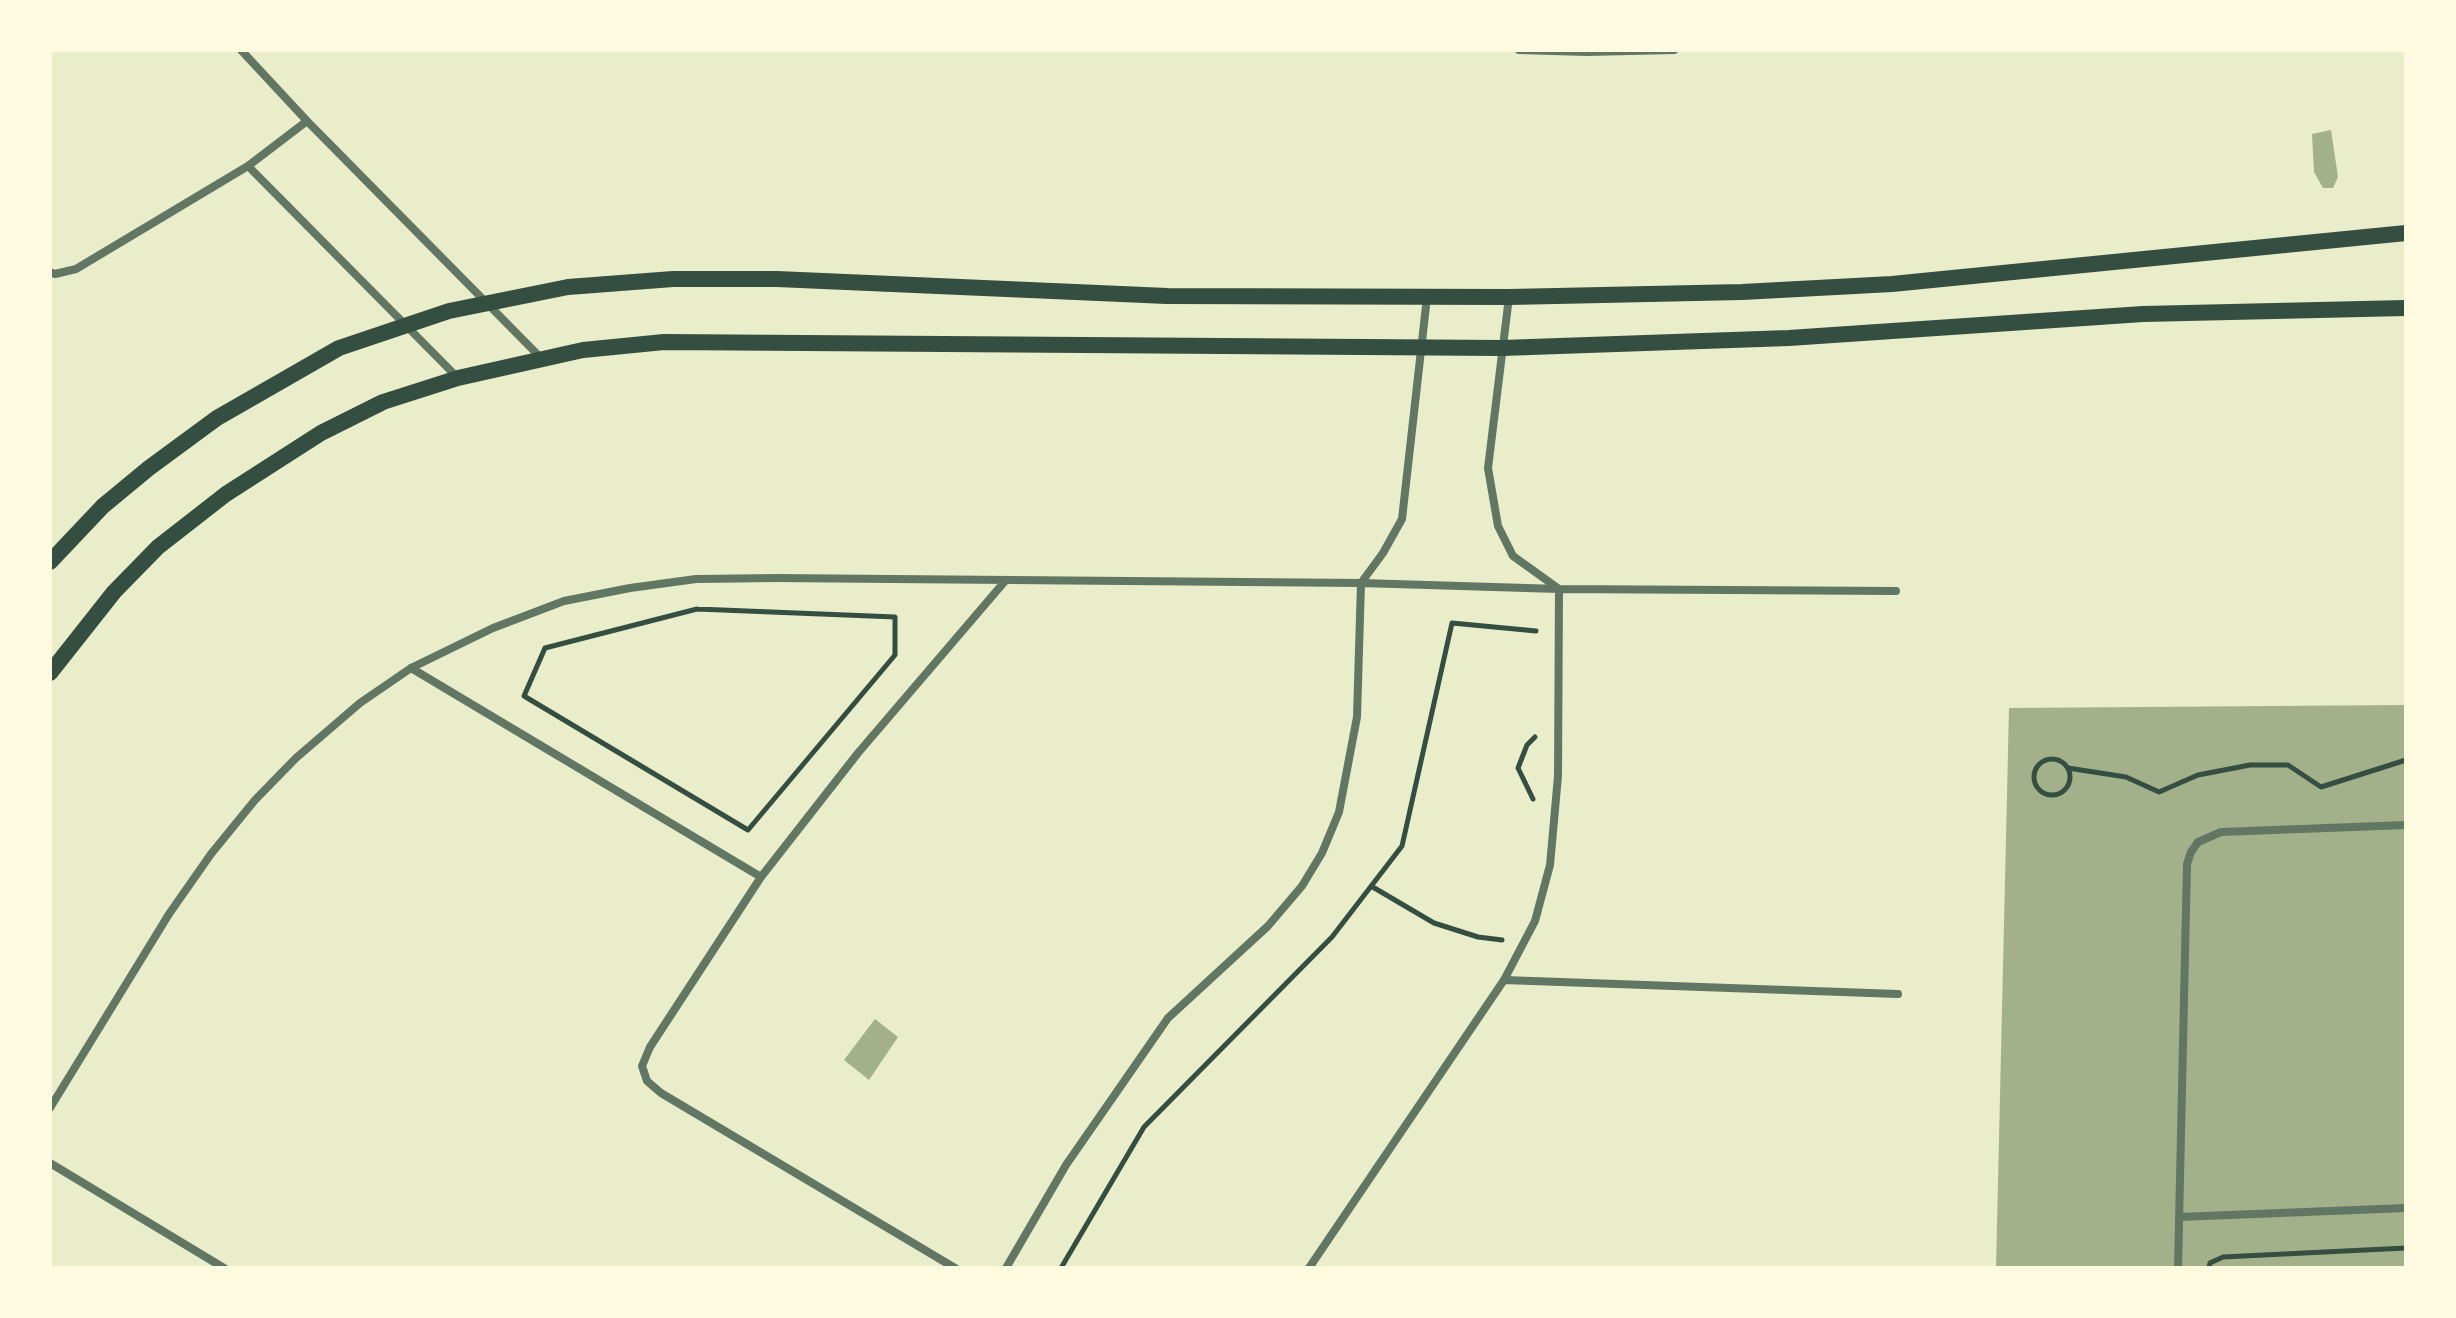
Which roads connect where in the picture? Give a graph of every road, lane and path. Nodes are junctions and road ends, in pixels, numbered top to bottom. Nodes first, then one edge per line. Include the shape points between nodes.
1 (241, 50) edge
2 (1519, 50) edge
3 (1674, 50) edge
4 (307, 121) junction
5 (248, 166) junction
6 (2406, 233) edge
7 (50, 272) edge
8 (1427, 297) junction
9 (1509, 297) junction
10 (486, 302) junction
11 (2406, 308) edge
12 (405, 326) junction
13 (1421, 348) junction
14 (1502, 348) junction
15 (542, 359) junction
16 (458, 378) junction
17 (50, 562) edge
18 (1006, 580) junction
19 (1361, 583) junction
20 (1559, 589) junction
21 (1896, 591) dead end
22 (895, 617) joint
23 (1542, 632) dead end
24 (411, 668) junction
25 (50, 673) edge
26 (2406, 760) edge
27 (2068, 768) junction
28 (2406, 825) edge
29 (761, 877) junction
30 (1371, 886) junction
31 (1513, 941) dead end
32 (1504, 980) junction
33 (1898, 994) dead end
34 (50, 1108) edge
35 (50, 1163) edge
36 (2406, 1208) edge
37 (2179, 1217) junction
38 (2406, 1248) edge
39 (224, 1268) edge
40 (955, 1268) edge
41 (1006, 1268) edge
42 (1061, 1268) edge
43 (1309, 1268) edge
44 (2178, 1268) edge
45 (2209, 1268) edge

1 - 4 street
2 - 3 street
4 - 5 street
4 - 10 street
5 - 7 street via 76,269
5 - 12 street
6 - 9 main road via 1892,284
8 - 9 main road
8 - 10 main road via 1167,296 673,279 568,287
8 - 13 street
9 - 14 street
10 - 12 main road
10 - 15 street
11 - 14 main road via 2143,314 1789,338
12 - 16 street
12 - 17 main road via 339,348 217,418 103,506
13 - 14 main road
13 - 15 main road via 664,342
13 - 19 street via 1402,519
14 - 20 street via 1488,468 1498,526 1513,556
15 - 16 main road
16 - 25 main road via 383,402 321,433 226,494 158,547 114,592
18 - 19 street
18 - 24 street via 712,579 630,588 564,601
18 - 29 street via 858,753
19 - 20 street
19 - 41 street via 1357,717 1339,812 1322,853 1268,926 1168,1018 1066,1165
20 - 21 street
20 - 32 street via 1558,776 1550,865 1535,921
22 - 22 path via 895,655 748,830 524,696 545,648 697,609
23 - 30 path via 1452,623 1402,846
24 - 29 street
24 - 34 street via 360,703 255,800 169,914
26 - 27 path via 2321,787 2288,765 2250,765 2198,775 2159,792 2126,777
27 - 27 path via 2058,760 2041,762 2034,772 2037,789 2047,795 2064,791 2070,780
28 - 37 street via 2221,832 2198,842 2191,852
29 - 40 street via 650,1047 642,1066 647,1081
30 - 31 path via 1434,923
30 - 42 path via 1332,937 1144,1127
32 - 33 street
32 - 43 street
35 - 39 street
36 - 37 street
37 - 44 street
38 - 45 path via 2223,1257

